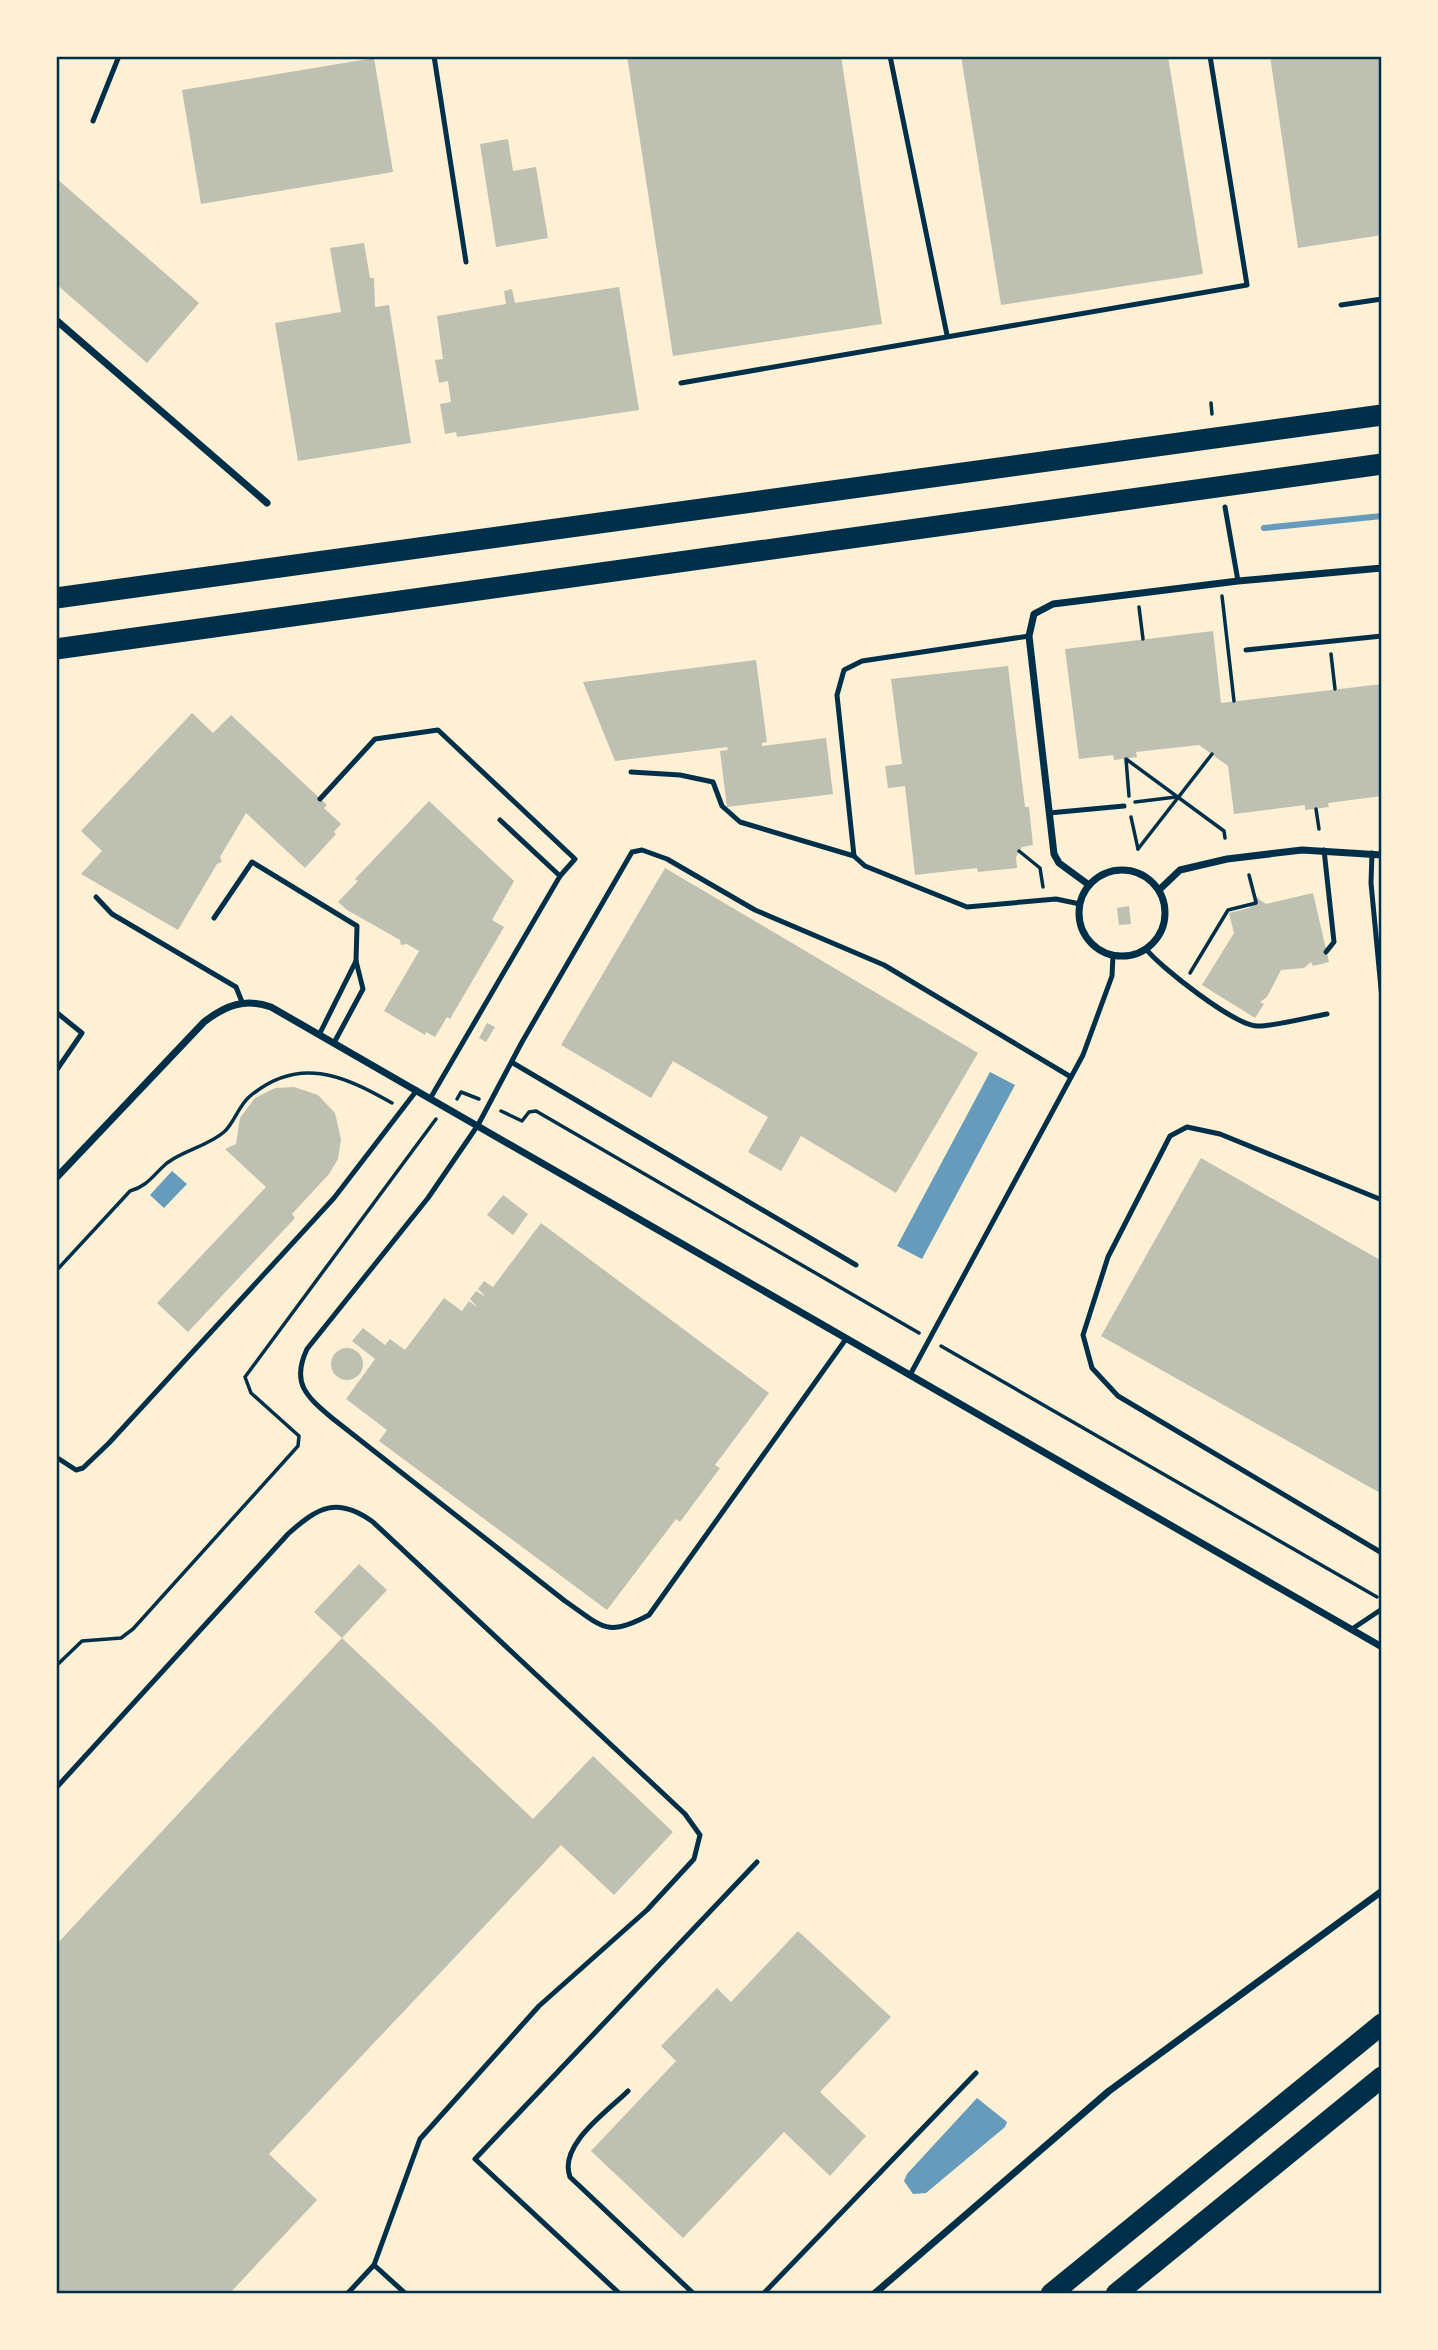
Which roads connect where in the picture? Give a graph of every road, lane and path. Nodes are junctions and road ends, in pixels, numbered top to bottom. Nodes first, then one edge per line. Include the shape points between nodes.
1 (119, 56) edge
2 (435, 56) edge
3 (890, 56) edge
4 (1210, 56) edge
5 (93, 121) dead end
6 (466, 262) dead end
7 (1382, 299) edge
8 (1341, 305) dead end
9 (56, 320) edge
10 (947, 335) junction
11 (681, 383) dead end
12 (1211, 402) dead end
13 (1212, 414) dead end
14 (1382, 415) edge
15 (1382, 464) edge
16 (267, 503) dead end
17 (1225, 507) dead end
18 (1382, 568) edge
19 (1238, 581) junction
20 (1220, 583) junction
21 (1137, 594) junction
22 (56, 598) edge
23 (1029, 636) junction
24 (1382, 636) edge
25 (1143, 639) dead end
26 (1329, 641) junction
27 (56, 649) edge
28 (1246, 650) dead end
29 (1335, 689) dead end
30 (1234, 701) dead end
31 (1212, 754) dead end
32 (1126, 759) dead end
33 (631, 772) dead end
34 (1178, 797) junction
35 (320, 799) dead end
36 (1124, 806) joint
37 (1316, 809) dead end
38 (1049, 813) junction
39 (500, 820) dead end
40 (1132, 825) dead end
41 (1319, 830) dead end
42 (1225, 838) dead end
43 (1324, 850) junction
44 (1019, 851) dead end
45 (1372, 852) junction
46 (1382, 855) edge
47 (854, 856) junction
48 (1250, 875) dead end
49 (560, 876) junction
50 (1089, 885) junction
51 (1159, 890) junction
52 (96, 897) dead end
53 (1045, 900) junction
54 (1080, 904) junction
55 (214, 918) dead end
56 (1146, 949) junction
57 (1326, 952) dead end
58 (1113, 955) junction
59 (356, 961) junction
60 (1184, 983) junction
61 (1382, 999) edge
62 (242, 1002) junction
63 (56, 1012) edge
64 (1327, 1014) dead end
65 (320, 1033) junction
66 (335, 1041) junction
67 (513, 1063) junction
68 (56, 1071) edge
69 (1071, 1077) junction
70 (417, 1089) junction
71 (471, 1095) dead end
72 (431, 1097) junction
73 (458, 1098) dead end
74 (402, 1111) junction
75 (507, 1114) dead end
76 (438, 1116) dead end
77 (478, 1125) junction
78 (56, 1178) edge
79 (1382, 1200) edge
80 (856, 1265) dead end
81 (56, 1271) edge
82 (846, 1339) junction
83 (930, 1340) junction
84 (909, 1376) junction
85 (56, 1457) edge
86 (1382, 1553) edge
87 (1382, 1600) edge
88 (1382, 1609) edge
89 (1352, 1629) junction
90 (1382, 1647) edge
91 (56, 1666) edge
92 (56, 1788) edge
93 (757, 1862) dead end
94 (1382, 1891) edge
95 (1382, 2024) edge
96 (976, 2073) dead end
97 (1382, 2077) edge
98 (628, 2091) dead end
99 (374, 2265) junction
100 (347, 2294) edge
101 (405, 2294) edge
102 (620, 2294) edge
103 (694, 2294) edge
104 (763, 2294) edge
105 (874, 2294) edge
106 (1051, 2294) edge
107 (1116, 2294) edge

1 - 5 lane
2 - 6 lane
3 - 10 lane
4 - 10 lane via 1247,285
7 - 8 lane
9 - 16 street
10 - 11 lane
12 - 13 path
14 - 22 highway
15 - 27 highway
17 - 19 lane
18 - 19 street
19 - 20 street
20 - 21 street
20 - 30 path
21 - 23 street via 1053,604 1034,614
21 - 25 path
23 - 38 street
23 - 47 lane via 862,661 844,670 837,695
24 - 26 lane
26 - 28 lane
26 - 29 path
31 - 34 path
32 - 34 path
33 - 47 lane via 713,782 722,806 740,822
34 - 36 path
34 - 40 path via 1138,849
34 - 42 path via 1223,831
35 - 49 lane via 375,739 438,730 575,859
36 - 38 lane
37 - 41 path
38 - 50 street via 1059,863
39 - 49 lane
43 - 45 street
43 - 51 street via 1227,859 1180,870
43 - 57 lane via 1334,942
44 - 53 path via 1040,868
45 - 46 street
45 - 61 lane
47 - 53 lane via 865,866 967,907
48 - 60 path via 1256,904 1228,910
49 - 72 lane
50 - 51 street via 1108,872 1131,870
50 - 54 street
51 - 56 street via 1163,929
52 - 62 lane via 112,914 236,987
53 - 54 lane
54 - 58 street via 1083,931 1101,950
55 - 59 lane via 251,862 358,926
56 - 58 street
56 - 60 lane
58 - 69 lane via 1112,976
59 - 65 lane
59 - 66 lane via 363,989
60 - 64 lane via 1256,1026
62 - 65 street via 271,1007
62 - 78 street via 204,1022
63 - 68 lane via 82,1033
65 - 66 street
66 - 70 street
67 - 69 lane via 632,852 642,850 667,859 755,910 884,965
67 - 77 lane
67 - 80 lane
69 - 83 lane
70 - 72 street
70 - 74 lane
71 - 73 path via 461,1092
72 - 77 street
74 - 81 path via 338,1075 323,1072 283,1077 248,1098 225,1132 169,1162 144,1188 130,1191
74 - 85 lane via 334,1199 109,1443 76,1470
75 - 83 path via 522,1121 536,1111
76 - 91 path via 245,1377 251,1393 299,1436 298,1446 133,1629 121,1638 82,1641
77 - 82 street
77 - 82 lane via 428,1198 307,1349 299,1375 316,1404 592,1620 622,1629 649,1615
79 - 86 lane via 1220,1134 1188,1127 1170,1136 1108,1257 1083,1335 1092,1368 1118,1396
82 - 84 street
83 - 84 lane
83 - 87 path
84 - 89 street
88 - 89 lane
89 - 90 street
92 - 99 lane via 288,1534 311,1514 340,1506 373,1522 685,1814 700,1835 694,1859 685,1870 539,2006 420,2139
93 - 102 lane via 475,2159
94 - 105 street via 1109,2091
95 - 106 highway
96 - 104 lane
97 - 107 highway
98 - 103 lane via 572,2148 566,2166 570,2177
99 - 100 lane
99 - 101 lane

